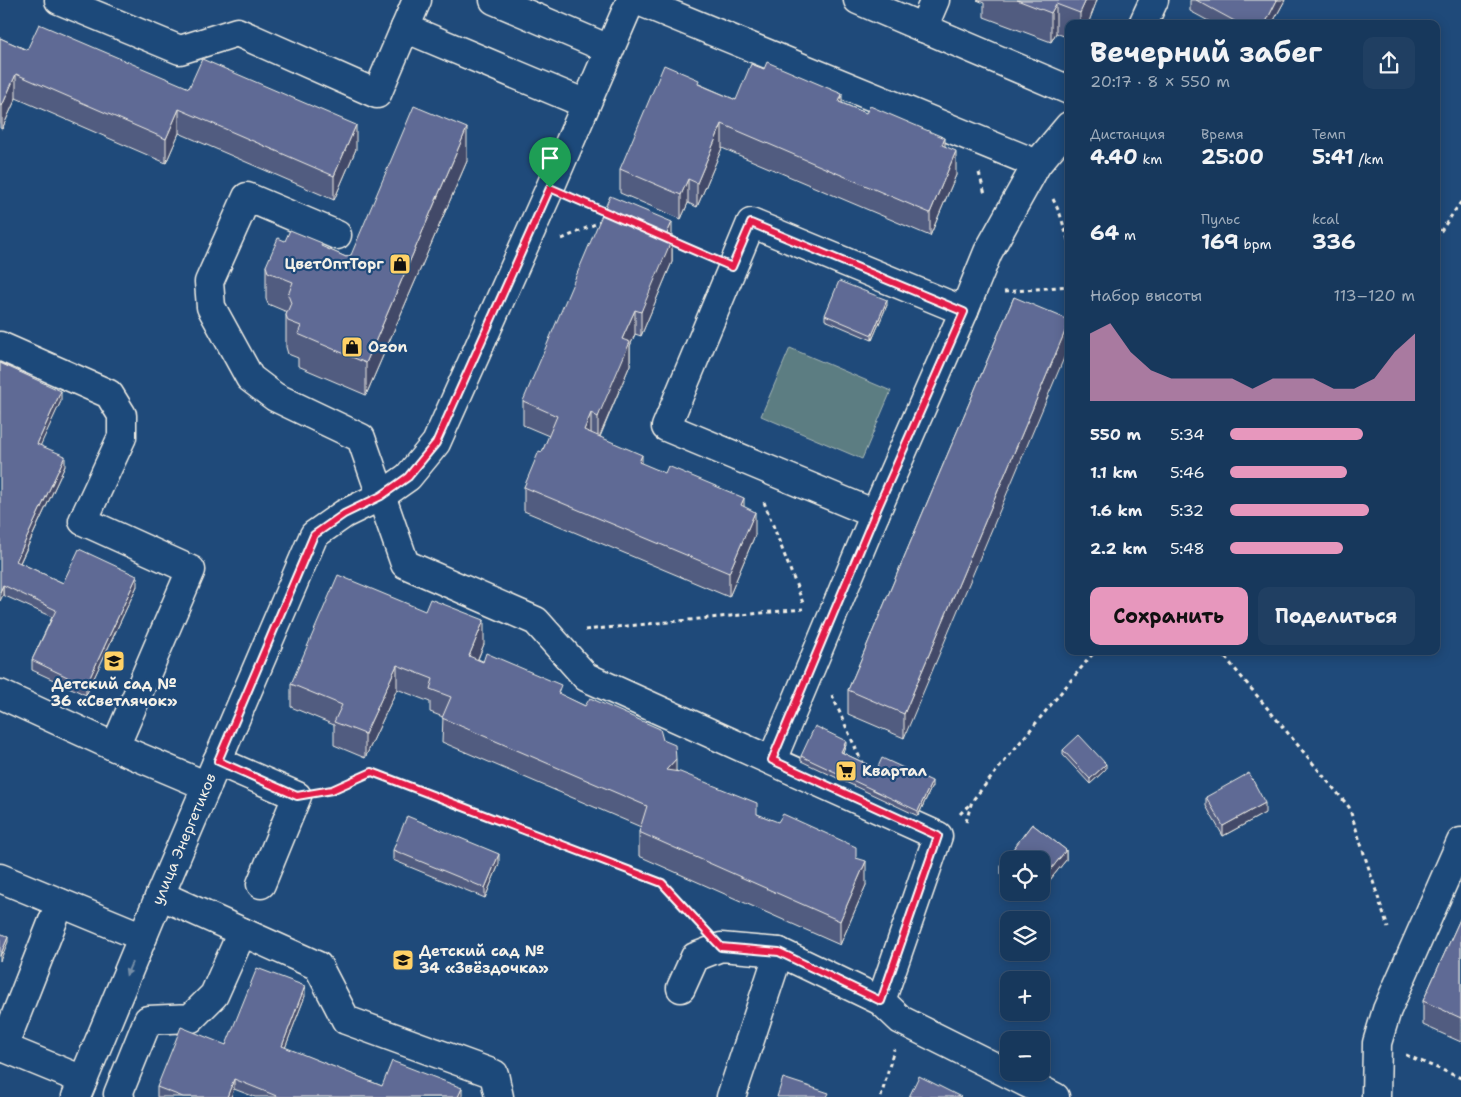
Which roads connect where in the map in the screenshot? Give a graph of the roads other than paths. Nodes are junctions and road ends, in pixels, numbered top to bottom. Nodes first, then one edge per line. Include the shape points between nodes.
1 (59, 0) edge
2 (417, 0) edge
3 (494, 0) edge
4 (631, 0) edge
5 (636, 0) edge
6 (858, 0) edge
7 (934, 0) edge
8 (1154, 0) edge
9 (1145, 20) edge
10 (405, 28) junction
11 (924, 28) junction
12 (609, 49) junction
13 (1065, 88) edge
14 (586, 104) junction
15 (1065, 131) edge
16 (1037, 164) junction
17 (337, 235) dead end
18 (968, 303) junction
19 (0, 346) edge
20 (381, 496) junction
21 (875, 514) junction
22 (0, 694) edge
23 (116, 747) junction
24 (772, 760) junction
25 (218, 761) junction
26 (207, 786) junction
27 (1461, 842) edge
28 (0, 878) edge
29 (261, 884) dead end
30 (160, 896) junction
31 (60, 903) junction
32 (242, 932) junction
33 (143, 937) junction
34 (779, 952) junction
35 (681, 988) dead end
36 (881, 1001) junction
37 (2, 1047) edge
38 (79, 1089) edge
39 (120, 1097) edge
40 (499, 1097) edge
41 (731, 1097) edge
42 (1056, 1097) edge
43 (1376, 1097) edge

1 - 10 street via 180,50 237,32 377,94
2 - 10 street
3 - 12 street
4 - 12 street, улица Энергетиков
5 - 16 street
6 - 11 street
7 - 11 street
8 - 9 street
10 - 14 street
11 - 13 street
12 - 14 street, улица Энергетиков
14 - 20 street, улица Энергетиков via 436,443 408,477
15 - 16 street
16 - 18 street via 988,252
17 - 20 street via 247,197 209,282 211,307 250,378 275,398 360,438
18 - 21 street
18 - 21 street via 751,223 666,427
19 - 23 street via 109,394 122,415 122,437 82,521 191,570
20 - 24 street via 405,564 536,621 586,676
20 - 25 street, улица Энергетиков via 344,514 314,535
21 - 24 street
22 - 23 street
23 - 26 street
24 - 36 street via 938,836
25 - 26 street, улица Энергетиков
25 - 29 street via 297,796
26 - 30 street, улица Энергетиков
27 - 43 street via 1387,1010 1377,1043
28 - 31 street
30 - 32 street
30 - 33 street, улица Энергетиков
31 - 33 street
31 - 37 street
32 - 39 street via 214,995 191,1018 148,1020 118,1094
32 - 40 street via 318,966 346,1020 494,1074
33 -> 38 street, улица Энергетиков
34 - 35 street via 721,947 694,957
34 - 36 street
34 - 41 street
36 - 42 street via 901,1020
37 - 38 street

